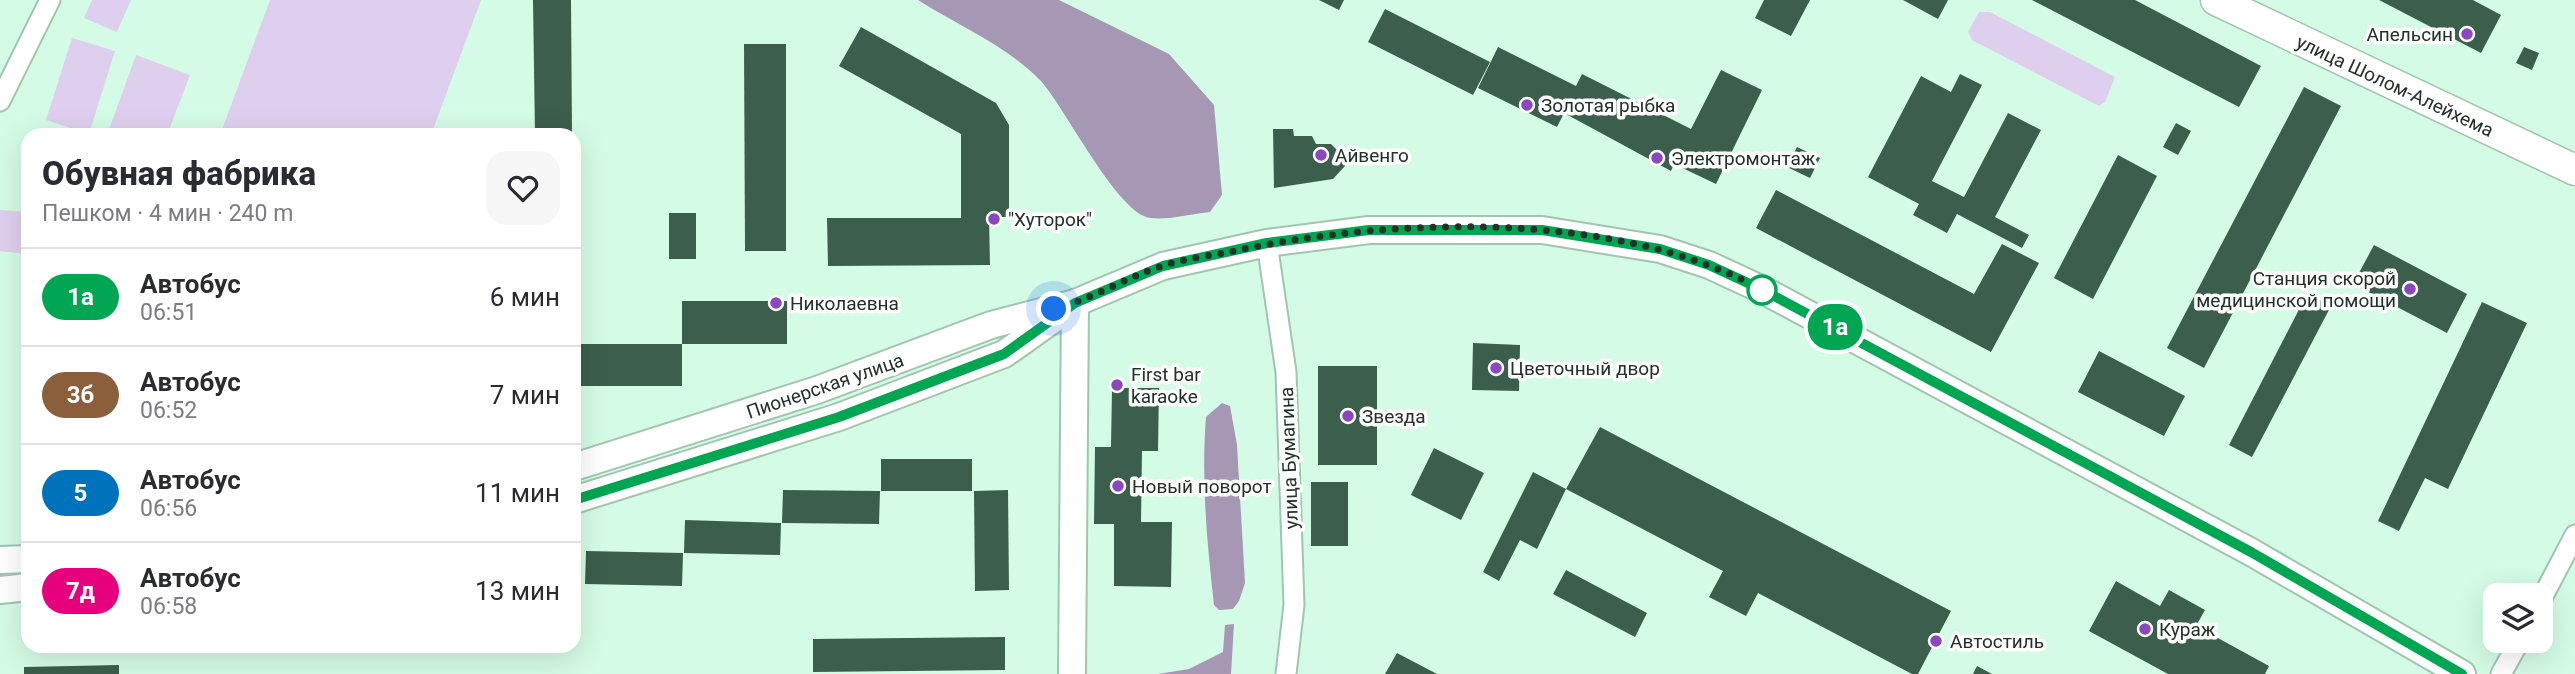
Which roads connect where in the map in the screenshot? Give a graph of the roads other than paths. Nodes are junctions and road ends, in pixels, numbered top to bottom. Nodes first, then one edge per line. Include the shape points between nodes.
1 (50, 0) edge
2 (2216, 0) edge
3 (0, 101) edge
4 (2575, 170) edge
5 (1267, 243) junction
6 (1075, 303) junction
7 (581, 465) edge
8 (581, 498) edge
9 (2575, 535) edge
10 (21, 559) edge
11 (0, 560) edge
12 (2550, 583) edge
13 (21, 588) edge
14 (0, 590) edge
15 (2513, 653) edge
16 (1072, 674) edge
17 (1286, 674) edge
18 (2462, 674) edge
19 (2501, 674) edge

1 - 3 street
2 - 4 main road, улица Шолом-Алейхема
5 - 6 main road, Пионерская улица via 1163,266
5 - 17 street, улица Бумагина via 1286,372 1294,605
5 - 18 main road, Пионерская улица via 1369,230 1542,230 1628,242 1709,265 2088,464
6 - 7 main road, Пионерская улица via 991,325 817,390
6 - 8 main road, Пионерская улица via 1004,354 839,417
6 - 16 main road
9 - 12 street
10 - 11 main road
13 - 14 main road
15 - 19 street

